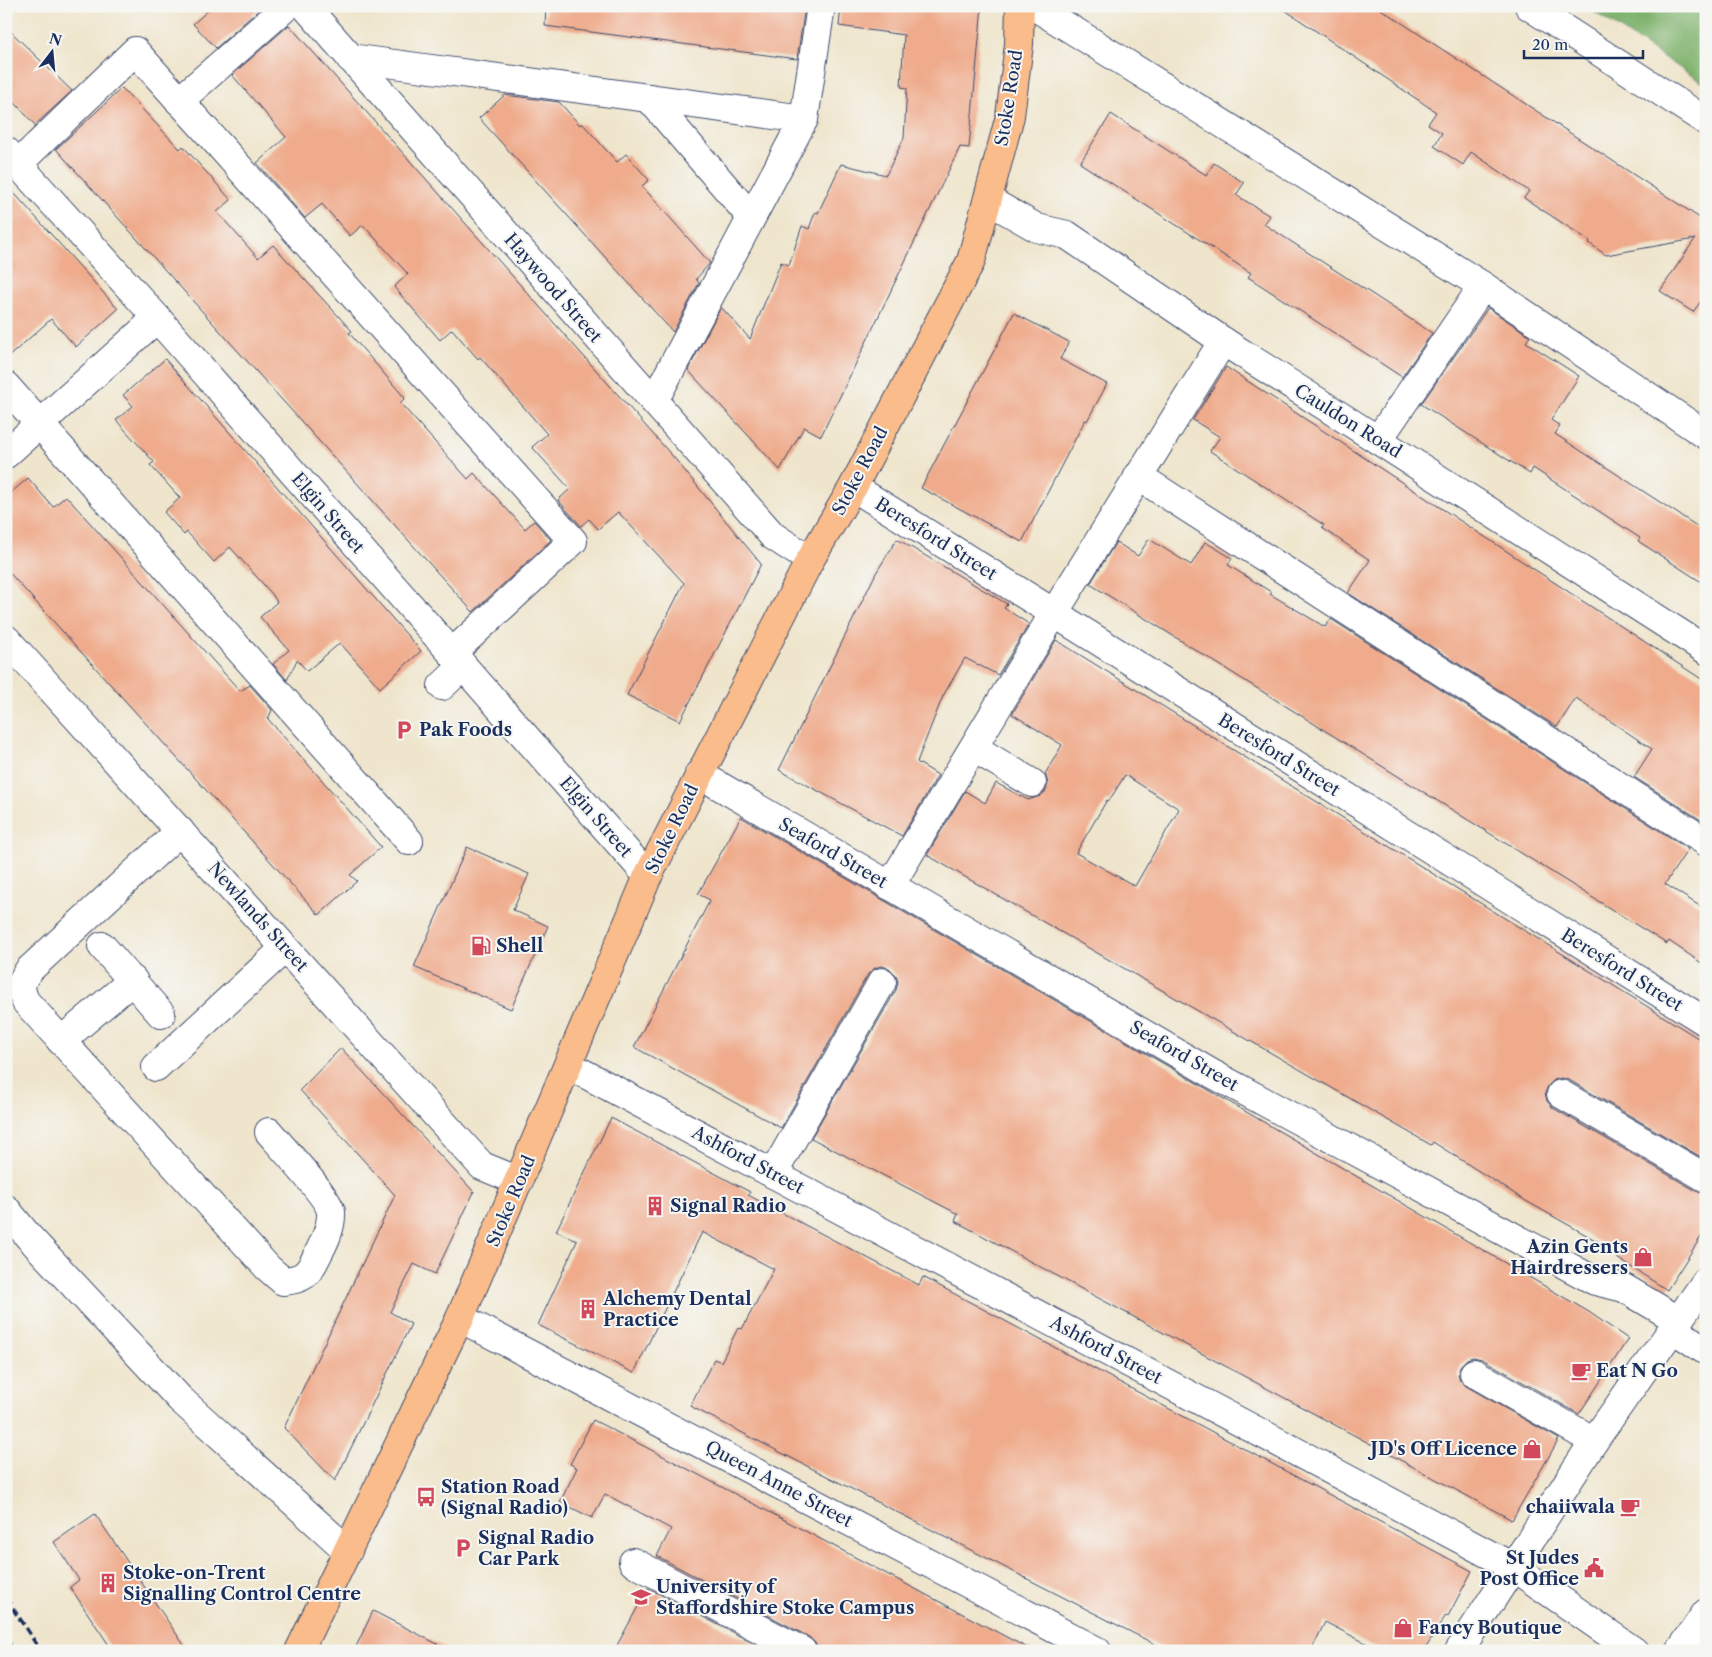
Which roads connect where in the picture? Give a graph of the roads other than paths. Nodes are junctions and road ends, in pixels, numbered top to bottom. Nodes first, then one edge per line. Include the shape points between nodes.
1 (287, 6) edge
2 (304, 6) edge
3 (820, 6) edge
4 (1020, 6) edge
5 (1034, 6) edge
6 (1529, 6) edge
7 (350, 58) junction
8 (649, 98) junction
9 (179, 101) junction
10 (804, 119) junction
11 (1706, 121) edge
12 (12, 158) edge
13 (988, 200) junction
14 (751, 217) junction
15 (1483, 286) junction
16 (157, 318) junction
17 (1223, 342) junction
18 (6, 386) edge
19 (654, 401) junction
20 (41, 423) junction
21 (1706, 435) edge
22 (1378, 440) junction
23 (6, 454) edge
24 (1138, 476) junction
25 (853, 487) junction
26 (810, 560) junction
27 (1054, 613) junction
28 (6, 639) edge
29 (1706, 650) edge
30 (457, 659) junction
31 (442, 686) dead end
32 (974, 748) junction
33 (699, 774) junction
34 (1032, 783) dead end
35 (180, 831) junction
36 (409, 841) dead end
37 (1706, 842) edge
38 (648, 876) junction
39 (890, 886) junction
40 (102, 946) dead end
41 (285, 948) junction
42 (133, 980) junction
43 (882, 982) dead end
44 (161, 1014) dead end
45 (1706, 1022) edge
46 (61, 1040) junction
47 (568, 1065) junction
48 (156, 1067) dead end
49 (1561, 1094) dead end
50 (269, 1132) dead end
51 (774, 1174) junction
52 (1706, 1178) edge
53 (519, 1181) junction
54 (6, 1209) edge
55 (1706, 1281) edge
56 (460, 1318) junction
57 (1675, 1324) junction
58 (1706, 1351) edge
59 (1474, 1373) dead end
60 (1594, 1441) junction
61 (348, 1551) junction
62 (633, 1562) dead end
63 (1513, 1567) junction
64 (1706, 1613) edge
65 (299, 1651) edge
66 (802, 1651) edge
67 (1097, 1651) edge
68 (1458, 1651) edge
69 (1634, 1651) edge
70 (1680, 1651) edge

1 - 9 street
2 - 7 street, Haywood Street
3 - 10 street
4 - 13 main road, Stoke Road via 1010,116
5 - 15 street
6 - 11 street
7 - 8 street
7 - 19 street, Haywood Street
8 - 10 street
8 - 14 street
9 - 12 street via 135,51
9 - 30 street via 573,542
10 - 14 street
12 - 16 street, Elgin Street
13 - 17 street, Cauldon Road via 1037,228 1067,235
13 - 25 main road, Stoke Road via 971,261
14 - 19 street
15 - 21 street
15 - 22 street
16 - 20 street
16 - 30 street, Elgin Street
17 - 22 street, Cauldon Road
17 - 24 street
18 - 20 street
19 - 26 street, Haywood Street via 773,536
20 - 23 street
20 - 36 street
22 - 29 street, Cauldon Road
24 - 27 street
24 - 37 street
25 - 26 main road, Stoke Road
25 - 27 street, Beresford Street
26 - 33 main road, Stoke Road
27 - 32 street
27 - 45 street, Beresford Street
28 - 35 street, Newlands Street
30 - 31 street
30 - 38 street, Elgin Street
32 - 34 street
32 - 39 street
33 - 38 main road, Stoke Road
33 - 39 street, Seaford Street
35 - 41 street, Newlands Street
35 - 46 street via 22,980 20,992 26,1002
38 - 47 main road, Stoke Road
39 - 57 street, Seaford Street via 1211,1073 1595,1281 1624,1288
40 - 42 street
41 - 48 street
41 - 53 street, Newlands Street via 482,1166
42 - 44 street
42 - 46 street
43 - 51 street
46 - 50 street via 268,1268 283,1281 298,1280 309,1272 322,1247 330,1228 331,1210
47 - 51 street, Ashford Street
47 - 53 main road, Stoke Road
49 - 52 street
51 - 63 street, Ashford Street
53 - 56 main road, Stoke Road
54 - 61 street via 180,1399
55 - 57 street
56 - 61 main road, Stoke Road
56 - 67 street, Queen Anne Street
57 - 58 street, Seaford Street
57 - 60 street
59 - 60 street
60 - 63 street
61 - 65 main road, Stoke Road
62 - 66 street
63 - 68 street
63 - 69 street, Ashford Street
64 - 70 street

